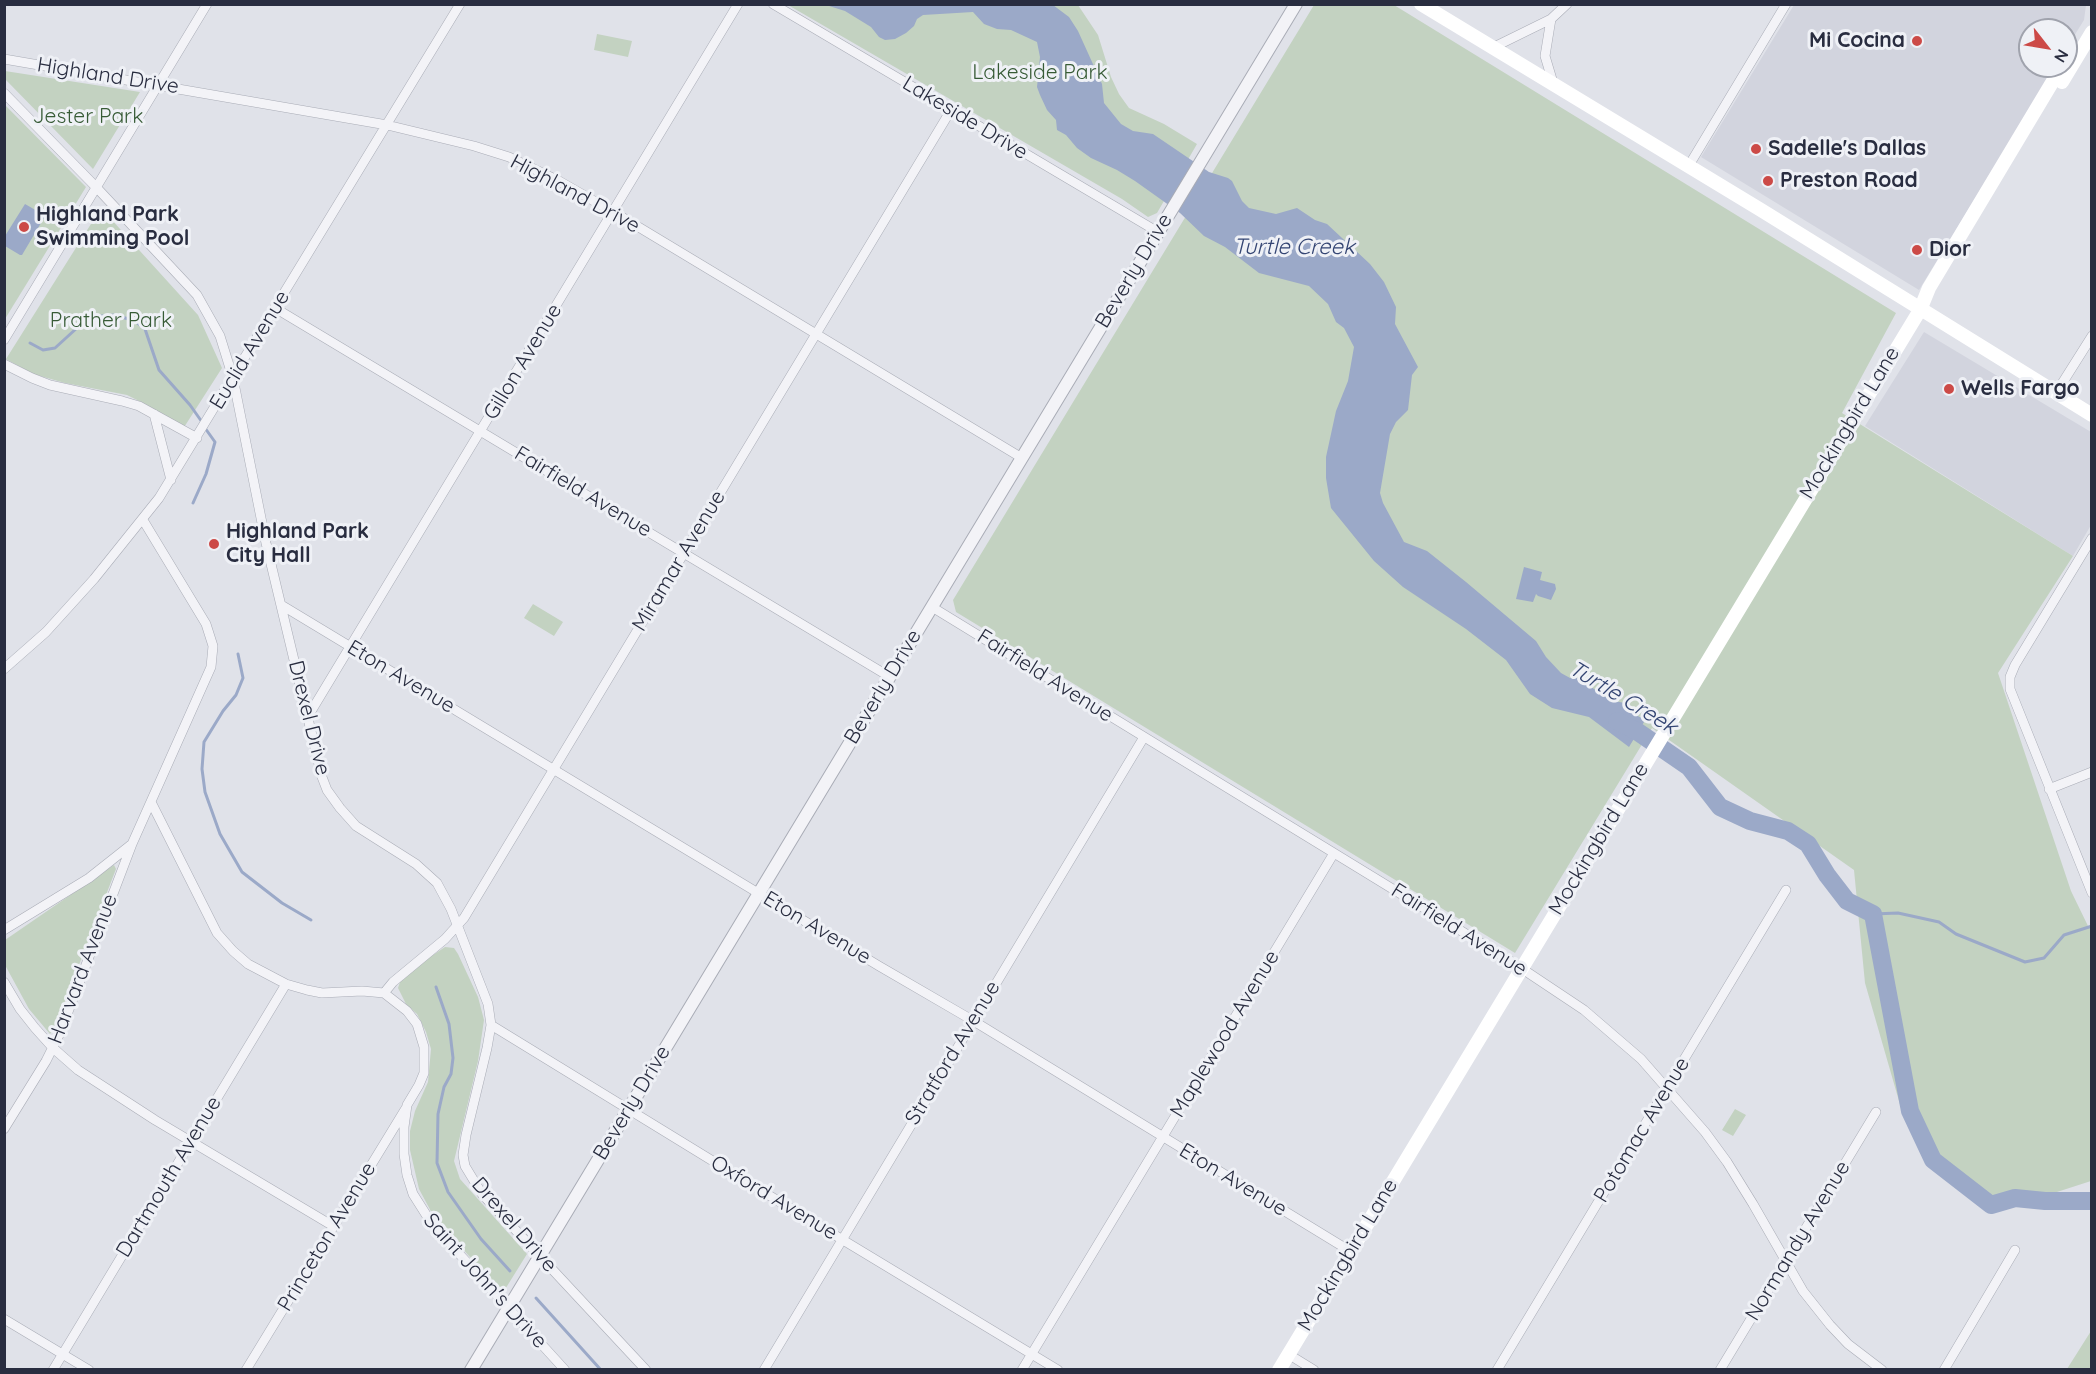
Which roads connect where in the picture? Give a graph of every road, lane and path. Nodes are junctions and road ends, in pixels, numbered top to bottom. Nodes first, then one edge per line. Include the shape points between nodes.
1 (207, 4) edge
2 (460, 4) edge
3 (738, 4) edge
4 (773, 4) edge
5 (1296, 4) edge
6 (1421, 4) edge
7 (1567, 4) edge
8 (1786, 4) edge
9 (1551, 19) junction
10 (2091, 20) edge
11 (2091, 32) edge
12 (2078, 40) edge
13 (1492, 48) junction
14 (4, 59) edge
15 (2056, 78) edge
16 (158, 84) junction
17 (1554, 86) junction
18 (4, 93) edge
19 (951, 110) junction
20 (387, 125) junction
21 (2021, 142) junction
22 (1688, 166) junction
23 (96, 187) junction
24 (613, 212) junction
25 (1158, 232) junction
26 (275, 308) junction
27 (1920, 310) junction
28 (817, 334) junction
29 (2091, 336) edge
30 (4, 340) edge
31 (4, 364) edge
32 (233, 378) junction
33 (2056, 393) junction
34 (154, 414) junction
35 (2091, 415) edge
36 (481, 431) junction
37 (198, 436) junction
38 (1022, 458) junction
39 (171, 480) junction
40 (143, 520) junction
41 (2091, 538) edge
42 (684, 553) junction
43 (283, 606) junction
44 (932, 606) junction
45 (351, 646) junction
46 (4, 669) edge
47 (890, 677) junction
48 (307, 718) junction
49 (1144, 737) junction
50 (554, 769) junction
51 (2091, 772) edge
52 (2049, 789) junction
53 (151, 802) junction
54 (132, 844) junction
55 (1334, 853) junction
56 (1786, 890) dead end
57 (759, 893) junction
58 (2091, 893) edge
59 (457, 927) junction
60 (4, 930) edge
61 (1521, 968) junction
62 (4, 982) edge
63 (286, 984) junction
64 (384, 993) junction
65 (972, 1020) junction
66 (491, 1025) junction
67 (53, 1048) junction
68 (1667, 1088) junction
69 (407, 1105) junction
70 (628, 1109) junction
71 (1876, 1112) dead end
72 (4, 1129) edge
73 (1163, 1138) junction
74 (190, 1141) junction
75 (333, 1226) junction
76 (841, 1239) junction
77 (2015, 1250) dead end
78 (1350, 1251) junction
79 (540, 1256) junction
80 (1786, 1262) junction
81 (508, 1308) junction
82 (4, 1319) edge
83 (62, 1353) junction
84 (1031, 1354) junction
85 (1288, 1354) junction
86 (53, 1370) edge
87 (89, 1370) edge
88 (246, 1370) edge
89 (471, 1370) edge
90 (565, 1370) edge
91 (646, 1370) edge
92 (764, 1370) edge
93 (1022, 1370) edge
94 (1058, 1370) edge
95 (1279, 1370) edge
96 (1314, 1370) edge
97 (1497, 1370) edge
98 (1720, 1370) edge
99 (1882, 1370) edge
100 (1944, 1370) edge

1 - 16 street
2 - 20 street, Euclid Avenue
3 - 24 street, Gillon Avenue
4 - 19 street, Lakeside Drive
5 - 25 street, Beverly Drive
6 - 13 main road
7 - 9 street
8 - 22 street
9 - 13 street
9 - 17 street via 1545,56
10 - 12 main road
11 - 21 main road, Mockingbird Lane
13 - 17 main road
14 - 16 street, Highland Drive
15 - 21 main road, Mockingbird Lane
16 - 20 street, Highland Drive
16 - 23 street
17 - 22 main road
18 - 23 street, Drexel Drive
19 - 25 street, Lakeside Drive
19 - 28 street, Miramar Avenue
20 - 24 street, Highland Drive via 508,158
20 - 26 street, Euclid Avenue
21 - 27 main road, Mockingbird Lane via 1936,292
22 - 27 main road
23 - 30 street
23 - 32 street, Drexel Drive via 197,295 220,336
24 - 28 street, Highland Drive
24 - 36 street, Gillon Avenue
25 - 38 street, Beverly Drive
26 - 32 street, Euclid Avenue
26 - 36 street, Fairfield Avenue
27 - 33 main road
27 - 61 main road, Mockingbird Lane
28 - 38 street, Highland Drive
28 - 42 street, Miramar Avenue
29 - 33 street
31 - 34 street via 51,385 122,400
32 - 37 street, Euclid Avenue
32 - 43 street, Drexel Drive via 266,543
33 - 35 main road
34 - 37 street
34 - 39 street
36 - 42 street, Fairfield Avenue
36 - 45 street, Gillon Avenue
37 - 39 street, Euclid Avenue
38 - 44 street, Beverly Drive
39 - 40 street, Euclid Avenue
40 - 46 street, Euclid Avenue via 46,632
40 - 53 street via 206,624 213,646 205,683
41 - 52 street via 2010,677 2010,689
42 - 47 street, Fairfield Avenue
42 - 50 street, Miramar Avenue
43 - 45 street, Eton Avenue
43 - 48 street, Drexel Drive
44 - 47 street, Beverly Drive
44 - 49 street, Fairfield Avenue
45 - 48 street, Gillon Avenue
45 - 50 street, Eton Avenue
47 - 57 street, Beverly Drive
48 - 59 street, Drexel Drive via 327,790 356,826 416,864 437,883
49 - 55 street, Fairfield Avenue
49 - 65 street, Stratford Avenue
50 - 57 street, Eton Avenue
50 - 59 street, Miramar Avenue
51 - 52 street
52 - 58 street
53 - 54 street, Harvard Avenue
53 - 63 street via 217,933 248,964
54 - 60 street via 89,878
54 - 67 street, Harvard Avenue
55 - 61 street, Fairfield Avenue
55 - 73 street, Maplewood Avenue
56 - 68 street, Potomac Avenue
57 - 65 street, Eton Avenue
57 - 70 street, Beverly Drive
59 - 64 street, Miramar Avenue
59 - 66 street, Drexel Drive via 488,1004
61 - 68 street, Fairfield Avenue via 1601,1024
61 - 78 main road, Mockingbird Lane
62 - 67 street
63 - 64 street via 322,993
63 - 74 street, Dartmouth Avenue
64 - 69 street, Saint John's Drive via 417,1024 424,1047 424,1073
65 - 73 street, Eton Avenue
65 - 76 street, Stratford Avenue
66 - 70 street, Oxford Avenue
66 - 79 street, Drexel Drive via 466,1135 465,1166 482,1194
67 - 72 street, Harvard Avenue
67 - 74 street via 95,1083
68 - 80 street, Fairfield Avenue via 1727,1162
68 - 97 street, Potomac Avenue
69 - 75 street, Princeton Avenue
69 - 81 street, Saint John's Drive via 404,1154 413,1194 432,1224
70 - 76 street, Oxford Avenue
70 - 79 street, Beverly Drive
71 - 80 street, Normandy Avenue
73 - 78 street, Eton Avenue
73 - 84 street, Maplewood Avenue
74 - 75 street
74 - 83 street, Dartmouth Avenue
75 - 88 street, Princeton Avenue
76 - 84 street, Oxford Avenue
76 - 92 street, Stratford Avenue
77 - 100 street
78 - 85 main road, Mockingbird Lane
79 - 81 street, Beverly Drive
79 - 91 street, Drexel Drive
80 - 98 street, Normandy Avenue
80 - 99 street, Fairfield Avenue via 1830,1325
81 - 89 street, Beverly Drive
81 - 90 street, Saint John's Drive
82 - 83 street
83 - 86 street, Dartmouth Avenue
83 - 87 street
84 - 93 street, Maplewood Avenue
84 - 94 street, Oxford Avenue
85 - 95 main road, Mockingbird Lane
85 - 96 street

